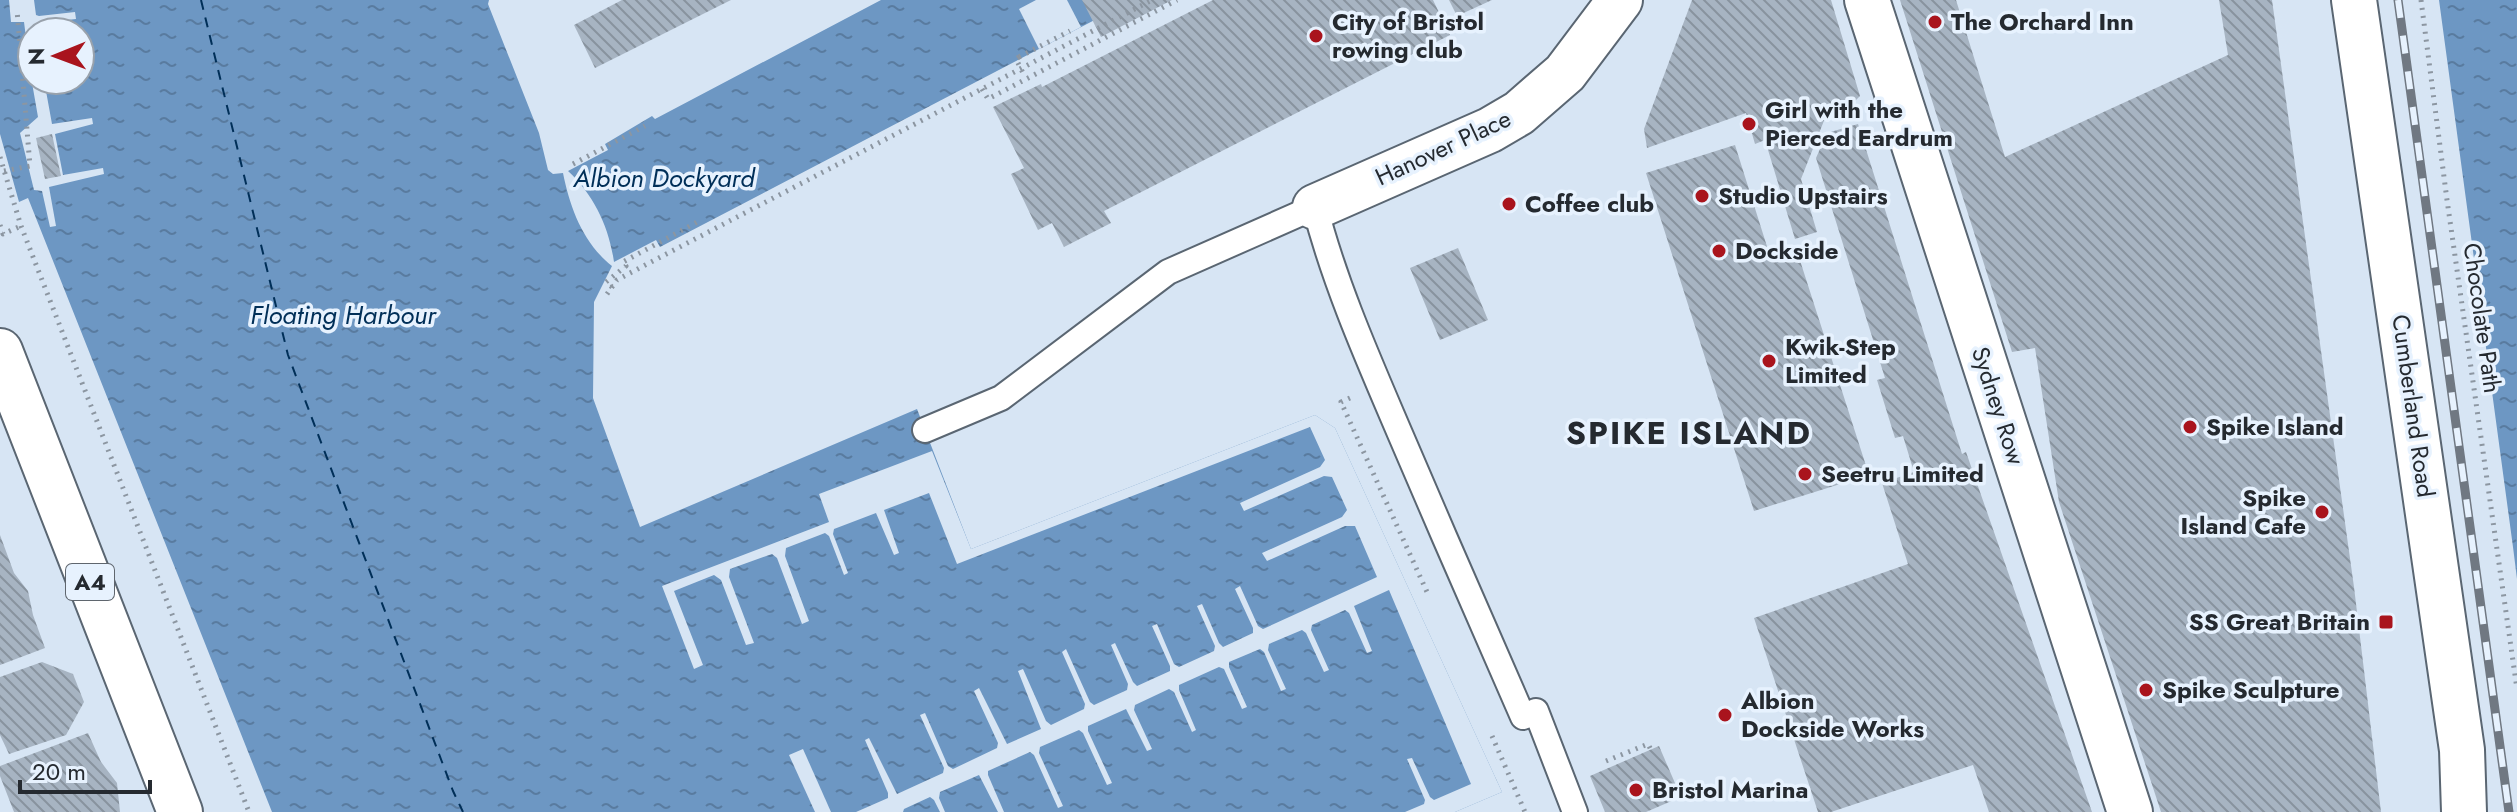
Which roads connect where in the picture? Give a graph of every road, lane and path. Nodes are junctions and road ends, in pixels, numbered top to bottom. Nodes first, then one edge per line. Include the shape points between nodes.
1 (1152, 0) edge
2 (1177, 0) edge
3 (1620, 0) edge
4 (1867, 0) edge
5 (2354, 0) edge
6 (2421, 0) edge
7 (17, 10) dead end
8 (1070, 31) dead end
9 (1059, 38) dead end
10 (1064, 46) junction
11 (1025, 76) junction
12 (982, 89) junction
13 (645, 126) dead end
14 (0, 157) edge
15 (573, 164) dead end
16 (4, 171) junction
17 (1315, 207) junction
18 (701, 220) dead end
19 (0, 225) edge
20 (21, 226) junction
21 (626, 266) junction
22 (630, 273) junction
23 (612, 287) junction
24 (607, 294) dead end
25 (0, 351) edge
26 (925, 430) dead end
27 (2517, 689) edge
28 (1651, 750) dead end
29 (1606, 761) dead end
30 (1566, 809) edge
31 (180, 812) edge
32 (249, 812) edge
33 (2130, 812) edge
34 (2464, 812) edge

1 - 10 path
2 - 11 path
3 - 17 street, Hanover Place via 1565,73 1519,113
4 - 33 street, Sydney Row
5 - 34 street, Cumberland Road via 2462,750
6 - 27 path, Chocolate Path
7 - 16 path via 30,166
8 - 11 path, bridge via 1016,59
9 - 10 path
10 - 12 path
11 - 12 path via 988,99
12 - 22 path
13 - 15 path
14 - 16 path
16 - 20 path
17 - 26 lane via 1168,272 1001,398
17 - 30 lane via 1362,341 1523,717 1536,711
18 - 21 path via 623,262
19 - 20 path via 3,234
20 - 32 path
21 - 22 path
21 - 23 path via 606,282
22 - 23 path
23 - 24 path
25 - 31 street, A4
28 - 29 path via 1648,744

